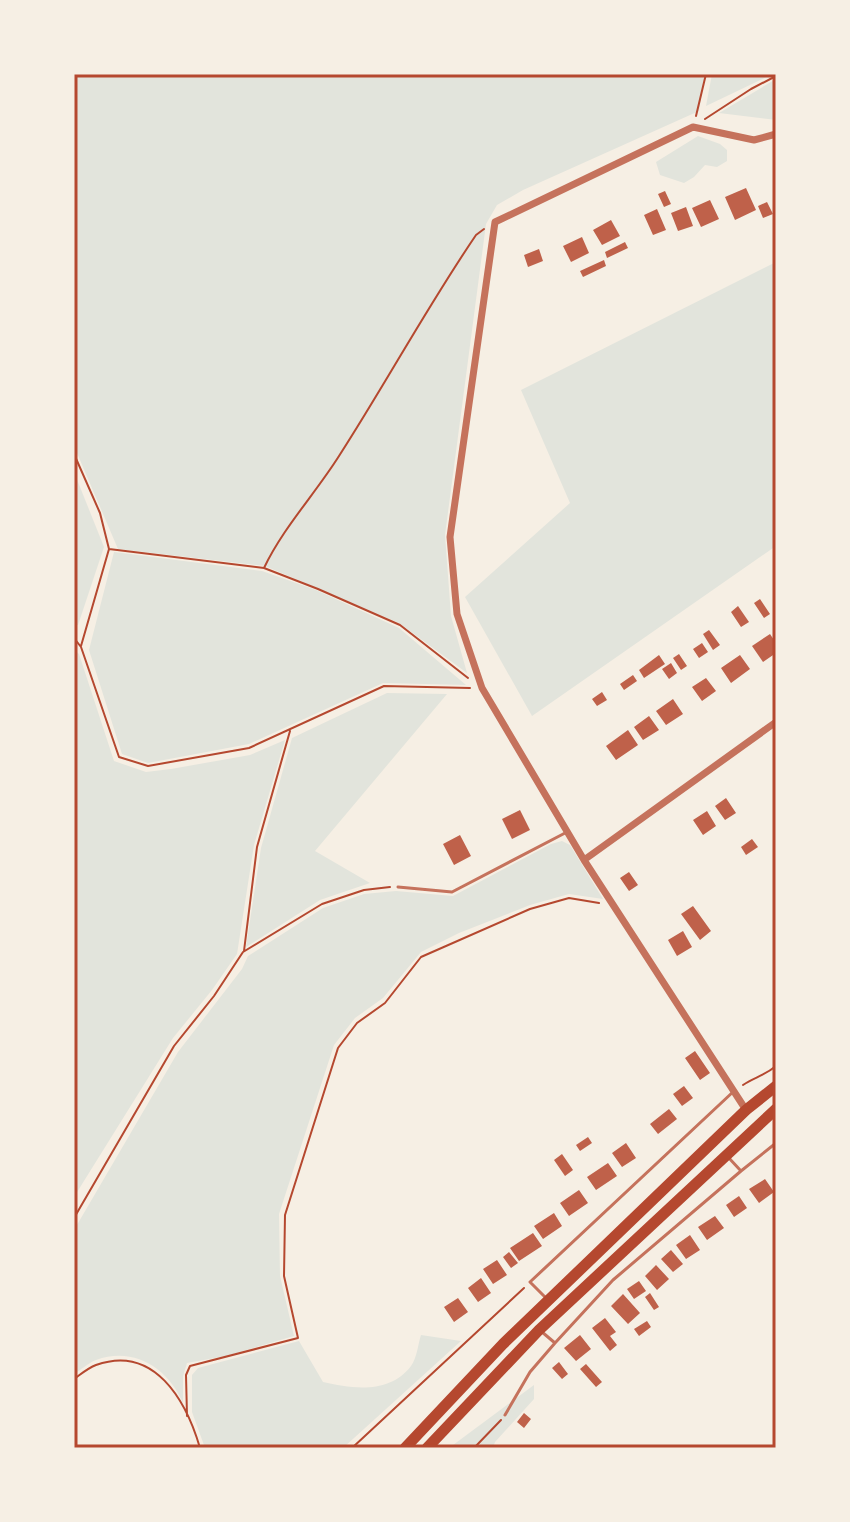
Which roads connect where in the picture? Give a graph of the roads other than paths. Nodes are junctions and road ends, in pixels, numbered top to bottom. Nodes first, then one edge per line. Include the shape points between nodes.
1 (776, 134) edge
2 (776, 722) edge
3 (567, 832) junction
4 (584, 860) junction
5 (398, 887) road end
6 (776, 1086) edge
7 (734, 1091) junction
8 (776, 1109) edge
9 (746, 1110) junction
10 (759, 1123) junction
11 (776, 1143) edge
12 (726, 1154) junction
13 (741, 1171) junction
14 (549, 1300) junction
15 (539, 1330) junction
16 (555, 1343) junction
17 (505, 1415) road end
18 (405, 1448) edge
19 (427, 1448) edge

1 - 3 street via 754,140 693,127 495,222 450,537 457,614 482,688
2 - 4 street
3 - 4 street
3 - 5 lane via 452,892
4 - 7 street
6 - 9 main road
7 - 9 street
7 - 14 lane via 530,1282
8 - 10 main road
9 - 10 lane
9 - 14 main road
10 - 12 main road
11 - 13 lane
12 - 13 lane
12 - 15 main road
13 - 16 lane via 613,1280
14 - 18 main road
15 - 16 lane
15 - 19 main road
16 - 17 lane

